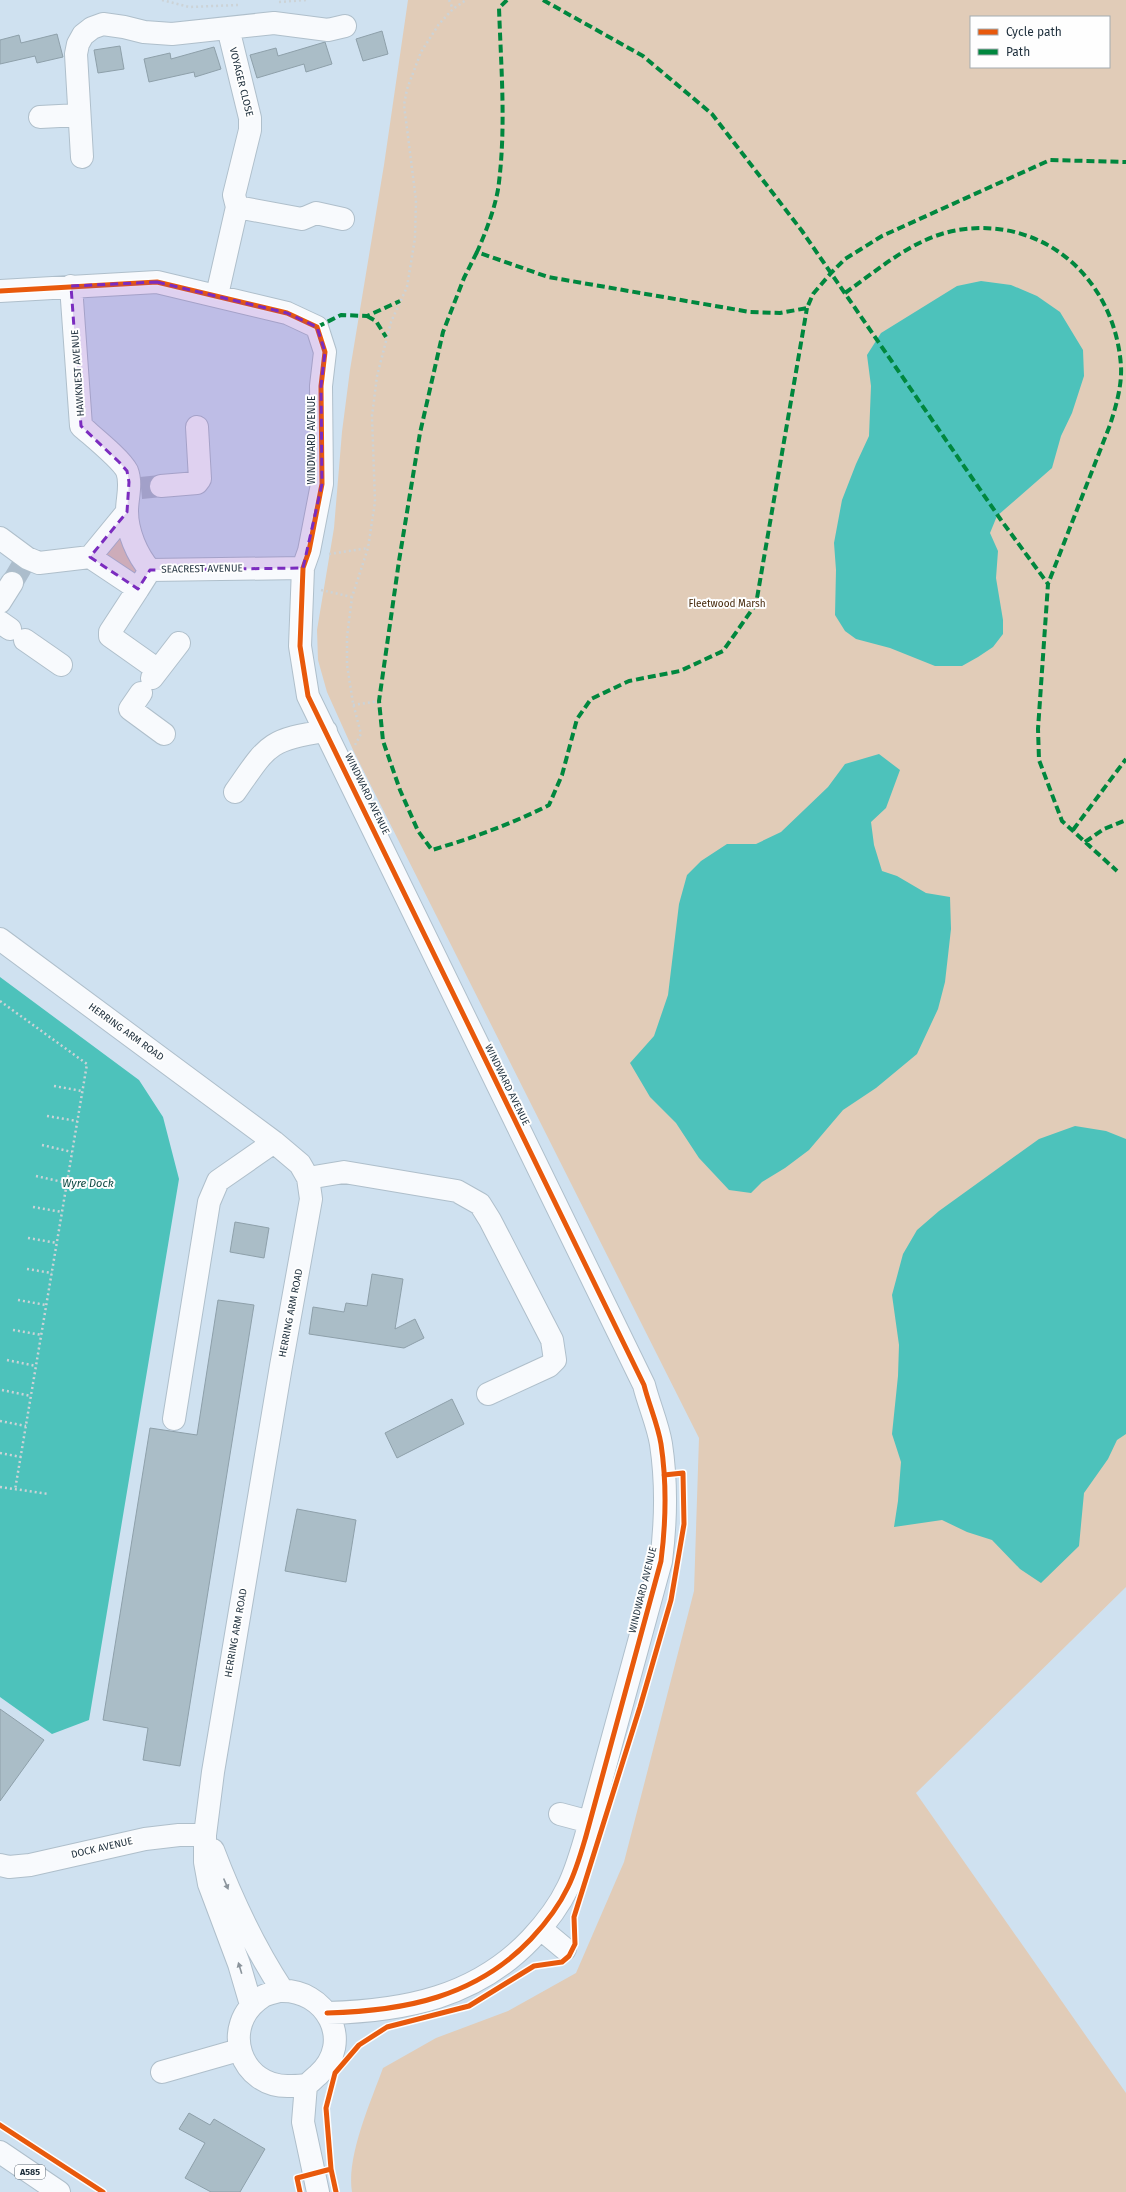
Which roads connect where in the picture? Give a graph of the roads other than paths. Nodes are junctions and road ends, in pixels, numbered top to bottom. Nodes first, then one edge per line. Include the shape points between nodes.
1 (345, 26) dead end
2 (228, 28) junction
3 (79, 115) junction
4 (40, 118) dead end
5 (82, 157) dead end
6 (237, 206) junction
7 (343, 219) dead end
8 (71, 286) junction
9 (0, 291) edge
10 (217, 295) junction
11 (197, 427) dead end
12 (144, 488) junction
13 (127, 512) junction
14 (0, 538) edge
15 (90, 558) junction
16 (20, 569) junction
17 (305, 569) junction
18 (150, 570) junction
19 (138, 589) junction
20 (0, 602) edge
21 (11, 631) edge
22 (179, 643) dead end
23 (61, 666) dead end
24 (150, 680) junction
25 (326, 731) junction
26 (164, 734) dead end
27 (235, 792) dead end
28 (0, 939) edge
29 (274, 1142) junction
30 (308, 1178) junction
31 (488, 1394) dead end
32 (174, 1419) dead end
33 (560, 1814) dead end
34 (590, 1822) junction
35 (205, 1835) junction
36 (0, 1865) edge
37 (541, 1929) junction
38 (565, 1949) dead end
39 (283, 1991) junction
40 (251, 2005) junction
41 (371, 2012) junction
42 (327, 2013) junction
43 (334, 2034) junction
44 (239, 2050) junction
45 (162, 2072) dead end
46 (306, 2085) junction
47 (279, 2087) junction
48 (302, 2122) junction
49 (0, 2152) edge
50 (59, 2192) edge
51 (318, 2192) edge

1 - 2 main road via 328,30 274,23
2 - 3 main road via 172,34 144,32 104,24 92,28 83,35 76,54
2 - 6 main road, VOYAGER CLOSE via 250,118 250,130 234,195
3 - 4 main road
3 - 5 main road
6 - 7 main road via 302,219 316,213
6 - 10 main road, VOYAGER CLOSE
8 - 9 main road, WINDWARD AVENUE
8 - 10 main road, WINDWARD AVENUE via 156,282
8 - 12 main road, HAWKNEST AVENUE via 81,426
10 - 17 main road, WINDWARD AVENUE via 287,313 317,327 322,340 325,352 321,386 322,484
11 - 12 main road via 200,479 197,483
12 - 13 main road, HAWKNEST AVENUE
13 - 15 main road
13 - 18 main road, HAWKNEST AVENUE via 134,544
14 - 16 main road
15 - 16 main road via 39,562
15 - 19 main road
16 - 20 main road
17 - 18 main road, SEACREST AVENUE
17 - 25 main road, WINDWARD AVENUE via 300,646 308,696
18 - 19 main road, SEACREST AVENUE
19 - 24 main road, SEACREST AVENUE via 110,632 110,636
21 - 23 main road
22 - 24 main road
24 - 26 main road via 130,709
25 - 27 main road via 294,736 271,745
25 - 34 main road, WINDWARD AVENUE via 644,1385 661,1443 666,1500 661,1561
28 - 29 main road, HERRING ARM ROAD
29 - 30 main road, HERRING ARM ROAD via 300,1164
29 - 32 main road via 218,1182 209,1202
30 - 31 main road via 344,1172 457,1191 480,1204 552,1340 555,1360 548,1366
30 - 35 main road, HERRING ARM ROAD via 311,1199 307,1228 213,1772
33 - 34 main road
34 - 37 main road, WINDWARD AVENUE via 568,1888
35 - 36 main road, DOCK AVENUE via 145,1839 30,1865
35 -> 39 main road via 242,1922 262,1960
40 -> 35 main road, HERRING ARM ROAD via 239,1964 209,1884 205,1862
37 - 38 main road
37 - 41 main road, WINDWARD AVENUE via 509,1961 476,1983 424,2001
39 - 40 main road via 263,1996
39 - 42 main road via 304,1994 316,2001
40 - 44 main road via 243,2017 239,2031
41 - 42 main road, WINDWARD AVENUE
41 - 43 main road, WINDWARD AVENUE
42 - 43 main road
43 - 46 main road via 332,2056 323,2070
44 - 45 main road
44 - 47 main road via 252,2073
46 - 47 main road
46 - 48 main road
47 - 48 main road
48 - 51 main road
49 - 50 main road, A585

